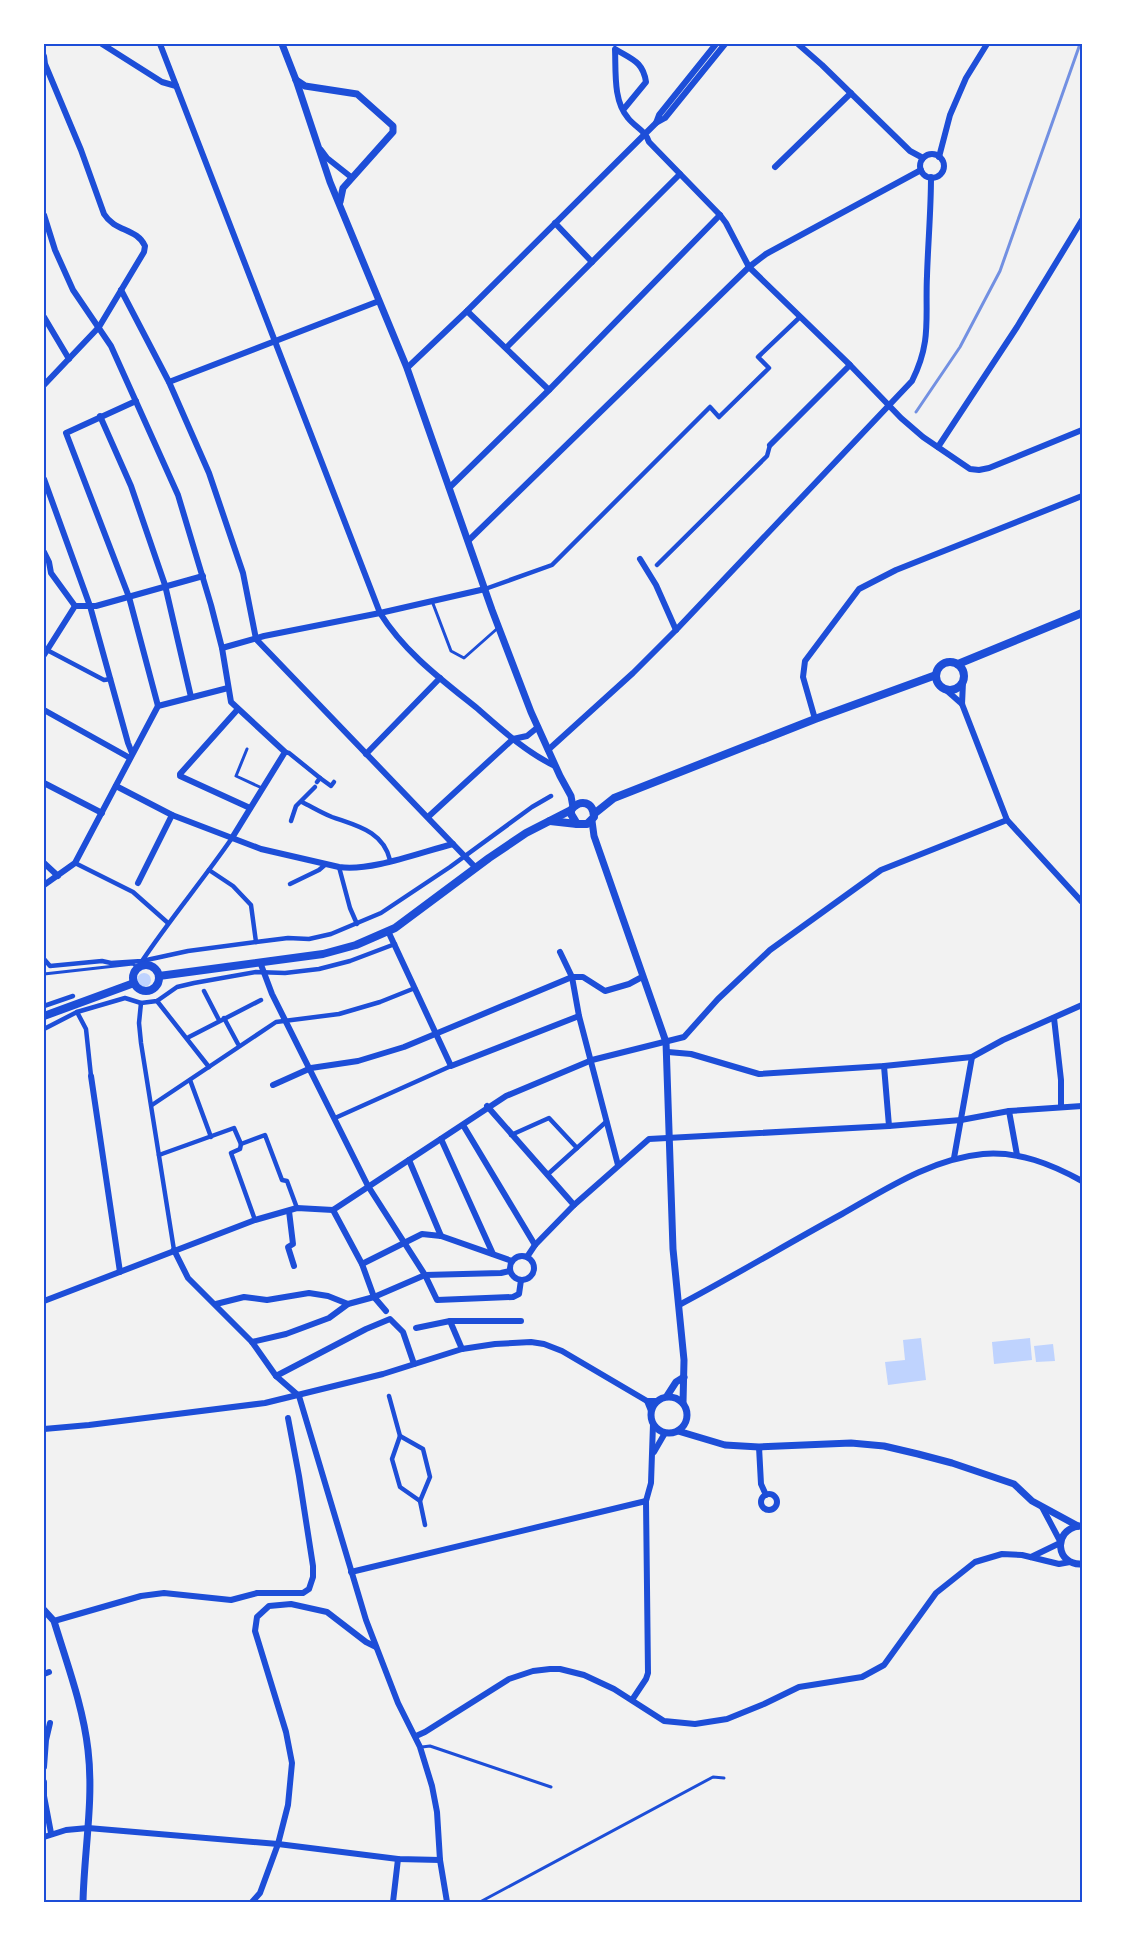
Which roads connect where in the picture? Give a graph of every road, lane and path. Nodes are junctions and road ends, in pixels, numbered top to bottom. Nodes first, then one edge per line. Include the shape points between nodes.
1 (102, 44) edge
2 (160, 44) edge
3 (282, 44) edge
4 (608, 44) edge
5 (717, 44) edge
6 (725, 44) edge
7 (798, 44) edge
8 (987, 44) edge
9 (615, 49) junction
10 (44, 56) edge
11 (296, 80) junction
12 (176, 86) junction
13 (851, 93) junction
14 (623, 110) junction
15 (656, 123) junction
16 (646, 134) junction
17 (319, 147) junction
18 (939, 157) junction
19 (923, 158) junction
20 (775, 167) dead end
21 (921, 170) junction
22 (680, 174) junction
23 (351, 177) junction
24 (931, 177) junction
25 (340, 203) junction
26 (44, 215) edge
27 (720, 215) junction
28 (1083, 220) edge
29 (555, 223) junction
30 (592, 262) junction
31 (749, 267) junction
32 (122, 290) junction
33 (379, 301) junction
34 (467, 311) junction
35 (801, 318) junction
36 (44, 321) edge
37 (99, 327) junction
38 (276, 340) junction
39 (506, 348) junction
40 (69, 359) junction
41 (850, 365) junction
42 (407, 368) junction
43 (169, 382) junction
44 (44, 385) edge
45 (549, 390) junction
46 (136, 401) junction
47 (889, 407) junction
48 (100, 416) junction
49 (1083, 430) edge
50 (770, 445) joint
51 (938, 447) junction
52 (44, 479) edge
53 (449, 488) junction
54 (1083, 496) edge
55 (468, 542) junction
56 (44, 552) edge
57 (640, 559) dead end
58 (657, 565) dead end
59 (44, 566) edge
60 (51, 573) junction
61 (203, 576) junction
62 (165, 585) junction
63 (485, 589) junction
64 (129, 597) junction
65 (432, 601) junction
66 (75, 606) junction
67 (90, 606) junction
68 (380, 613) junction
69 (1083, 613) edge
70 (499, 627) junction
71 (676, 630) junction
72 (256, 639) junction
73 (222, 648) junction
74 (45, 653) edge
75 (983, 654) junction
76 (958, 664) junction
77 (936, 675) junction
78 (440, 678) junction
79 (964, 678) junction
80 (111, 679) junction
81 (914, 681) junction
82 (942, 687) junction
83 (228, 688) junction
84 (191, 697) junction
85 (962, 705) junction
86 (158, 706) junction
87 (238, 709) junction
88 (44, 710) edge
89 (816, 719) junction
90 (538, 726) junction
91 (513, 739) junction
92 (247, 749) dead end
93 (548, 750) junction
94 (285, 752) junction
95 (366, 754) junction
96 (131, 755) junction
97 (555, 766) junction
98 (317, 782) junction
99 (334, 782) dead end
100 (44, 783) edge
101 (116, 786) junction
102 (264, 789) junction
103 (551, 796) dead end
104 (571, 796) junction
105 (302, 802) junction
106 (250, 808) junction
107 (572, 809) junction
108 (102, 813) junction
109 (172, 815) junction
110 (587, 816) junction
111 (428, 817) junction
112 (1007, 820) junction
113 (291, 821) dead end
114 (550, 821) junction
115 (232, 838) junction
116 (453, 844) junction
117 (464, 856) junction
118 (390, 860) junction
119 (44, 863) edge
120 (75, 863) junction
121 (326, 864) junction
122 (339, 867) junction
123 (476, 868) junction
124 (210, 870) junction
125 (58, 876) junction
126 (138, 883) dead end
127 (291, 884) dead end
128 (44, 885) edge
129 (1083, 902) edge
130 (168, 923) junction
131 (357, 924) junction
132 (388, 931) junction
133 (256, 942) junction
134 (395, 944) junction
135 (560, 952) dead end
136 (44, 959) edge
137 (260, 962) junction
138 (141, 965) junction
139 (263, 972) junction
140 (44, 974) edge
141 (159, 976) junction
142 (572, 976) junction
143 (642, 977) junction
144 (134, 983) junction
145 (415, 988) junction
146 (204, 991) dead end
147 (73, 996) dead end
148 (261, 1000) dead end
149 (157, 1001) junction
150 (141, 1003) junction
151 (1083, 1005) edge
152 (44, 1006) edge
153 (77, 1012) junction
154 (44, 1016) edge
155 (579, 1016) junction
156 (1054, 1018) junction
157 (222, 1019) junction
158 (287, 1021) junction
159 (44, 1029) edge
160 (436, 1033) junction
161 (189, 1037) dead end
162 (666, 1042) junction
163 (238, 1044) dead end
164 (668, 1052) junction
165 (972, 1057) junction
166 (592, 1060) junction
167 (451, 1066) junction
168 (884, 1066) junction
169 (209, 1067) junction
170 (311, 1068) junction
171 (91, 1076) joint
172 (190, 1080) junction
173 (273, 1085) dead end
174 (152, 1105) junction
175 (487, 1106) junction
176 (1083, 1106) edge
177 (1061, 1107) junction
178 (1009, 1112) junction
179 (335, 1119) junction
180 (961, 1120) junction
181 (607, 1121) junction
182 (464, 1125) junction
183 (889, 1126) junction
184 (511, 1135) junction
185 (211, 1137) junction
186 (670, 1137) junction
187 (441, 1139) junction
188 (242, 1144) junction
189 (577, 1148) junction
190 (159, 1155) junction
191 (1017, 1155) junction
192 (954, 1158) junction
193 (410, 1160) junction
194 (618, 1165) junction
195 (547, 1175) junction
196 (1083, 1180) edge
197 (368, 1186) junction
198 (574, 1205) junction
199 (297, 1208) junction
200 (333, 1210) junction
201 (289, 1211) junction
202 (255, 1220) junction
203 (441, 1236) junction
204 (404, 1243) junction
205 (535, 1245) junction
206 (174, 1250) junction
207 (493, 1254) junction
208 (526, 1257) junction
209 (512, 1261) junction
210 (362, 1264) junction
211 (294, 1266) dead end
212 (510, 1271) junction
213 (120, 1272) junction
214 (425, 1275) junction
215 (520, 1280) junction
216 (374, 1297) junction
217 (44, 1301) edge
218 (216, 1304) junction
219 (348, 1304) junction
220 (679, 1305) junction
221 (387, 1311) dead end
222 (450, 1321) junction
223 (520, 1321) dead end
224 (416, 1328) dead end
225 (252, 1342) junction
226 (462, 1349) junction
227 (414, 1364) junction
228 (383, 1374) junction
229 (276, 1376) junction
230 (684, 1377) junction
231 (385, 1382) dead end
232 (299, 1396) junction
233 (389, 1396) dead end
234 (667, 1396) junction
235 (647, 1401) junction
236 (657, 1401) junction
237 (683, 1403) junction
238 (651, 1411) junction
239 (288, 1418) dead end
240 (687, 1420) junction
241 (653, 1424) junction
242 (44, 1429) edge
243 (678, 1431) junction
244 (664, 1433) junction
245 (400, 1436) junction
246 (698, 1437) junction
247 (759, 1447) junction
248 (652, 1455) junction
249 (766, 1495) dead end
250 (420, 1501) junction
251 (646, 1501) junction
252 (1042, 1507) junction
253 (425, 1525) dead end
254 (1080, 1526) edge
255 (1060, 1542) junction
256 (1030, 1557) junction
257 (1070, 1562) junction
258 (1082, 1565) edge
259 (351, 1572) junction
260 (44, 1610) edge
261 (54, 1621) junction
262 (384, 1664) junction
263 (632, 1700) junction
264 (50, 1723) dead end
265 (416, 1736) junction
266 (420, 1747) junction
267 (44, 1767) edge
268 (724, 1778) dead end
269 (44, 1782) edge
270 (551, 1786) dead end
271 (88, 1828) junction
272 (51, 1833) junction
273 (44, 1837) edge
274 (278, 1844) junction
275 (398, 1859) junction
276 (440, 1860) junction
277 (83, 1902) edge
278 (252, 1902) edge
279 (393, 1902) edge
280 (447, 1902) edge
281 (480, 1902) edge

1 - 12 street via 162,82
2 - 12 street
3 - 11 street
4 - 9 street
5 - 15 street
6 - 15 street via 666,118
7 - 13 street
8 - 18 street via 950,115
9 - 14 street via 618,98
9 - 14 street via 645,71 646,82
10 - 32 street via 104,214 109,222 142,240 145,246
11 - 17 street
11 - 23 street via 305,86 357,94 393,126 393,132
12 - 38 street
13 - 19 street via 910,151
13 - 20 street
14 - 16 street
15 - 16 street
16 - 22 street
16 - 29 street
17 - 23 street
17 - 25 street
18 - 19 street via 933,154
18 - 24 street via 943,170
19 - 21 street
21 - 24 street
21 - 31 street
22 - 27 street
22 - 30 street
23 - 25 street via 341,191
24 - 47 street via 927,331 922,361 912,381
25 - 33 street
26 - 37 street via 73,290
27 - 31 street
27 - 45 street
28 - 51 street
29 - 30 street
29 - 34 street
30 - 39 street
31 - 35 street
31 - 55 street
32 - 37 street
32 - 43 street
33 - 38 street
33 - 42 street
34 - 39 street
34 - 42 street
35 - 41 street
35 - 63 street via 759,357 769,368 719,417 710,407 552,565
36 - 40 street
37 - 40 street
37 - 46 street
38 - 43 street
38 - 68 street
39 - 45 street
40 - 44 street
41 - 47 street
41 - 50 street
42 - 53 street
43 - 72 street via 209,473 243,573
45 - 53 street
46 - 48 street
46 - 61 street via 178,495
47 - 51 street
47 - 71 street
48 - 62 street via 131,486
48 - 64 street via 66,433
49 - 51 street via 979,470 970,469
50 - 58 street via 767,456
52 - 67 street
53 - 55 street
54 - 89 street via 896,570 859,589 805,661 803,677
55 - 63 street
56 - 60 street
57 - 71 street
59 - 60 street
60 - 66 street
61 - 62 street
61 - 73 street
62 - 64 street
62 - 84 street
63 - 65 street
63 - 70 street
64 - 67 street
64 - 86 street
65 - 68 street
65 - 70 lane via 451,651 464,658
66 - 67 street
66 - 74 street
67 - 80 street
68 - 72 street
68 - 78 street via 407,650
69 - 75 main road
70 - 90 street
71 - 93 street
72 - 73 street
72 - 95 street
73 - 83 street
74 - 80 street via 104,680
75 - 76 main road
75 - 79 main road
76 - 77 main road via 944,663
76 - 79 main road
77 - 81 main road
77 - 82 main road
78 - 91 street
78 - 95 street
79 - 82 main road via 956,689
79 - 85 street
80 - 96 street
81 - 82 main road
81 - 89 main road
82 - 85 street
83 - 84 street
83 - 87 street via 231,702
84 - 86 street
85 - 112 street
86 - 96 street
87 - 94 street
87 - 106 street via 180,776
88 - 96 street
89 - 110 main road via 614,798
90 - 91 street via 528,736
90 - 93 street
91 - 97 street
91 - 111 street
92 - 102 lane via 236,776
93 - 97 street
94 - 98 street
94 - 102 street
95 - 111 street
96 - 101 street
97 - 104 street
98 - 99 street via 331,786
98 - 105 street
100 - 108 street
101 - 108 street
101 - 109 street
102 - 106 street
103 - 117 street
104 - 107 street
104 - 110 street
105 - 113 street via 296,806
105 - 118 street via 377,837 387,848
106 - 115 street
107 - 110 main road
107 - 110 main road via 571,814
107 - 114 main road
108 - 120 street
109 - 115 street
109 - 126 street
110 - 114 main road
110 - 143 street
111 - 116 street
112 - 129 street
112 - 162 street via 881,870 770,950 684,1037
114 - 123 main road
115 - 121 street
115 - 124 street
116 - 117 street
116 - 118 street
117 - 123 street
117 - 131 street
118 - 122 street via 350,869
119 - 125 street
120 - 125 street
120 - 130 street via 133,892
121 - 122 street
121 - 127 street
122 - 131 street
123 - 132 main road
124 - 130 street
124 - 133 street via 251,905
125 - 128 street
130 - 138 street
131 - 133 street via 309,939
132 - 134 street
132 - 137 main road via 323,954
133 - 138 street via 188,951
134 - 139 street via 320,969 285,974
134 - 145 street
135 - 142 street
136 - 138 street via 50,966 102,961
137 - 139 street
137 - 141 main road
138 - 140 lane
138 - 141 main road via 155,968
138 - 144 main road via 133,975
139 - 149 street via 177,987
139 - 158 street
141 - 144 main road via 152,991 139,990
142 - 143 street via 582,977 605,991
142 - 155 street
142 - 160 street
143 - 162 street
144 - 154 main road
145 - 158 street via 339,1014
145 - 160 street
146 - 157 street
147 - 152 street
148 - 157 street
149 - 150 street
149 - 169 street
150 - 153 street via 125,998
150 - 174 street via 141,1043
151 - 156 street
153 - 159 street
153 - 171 street via 86,1029
155 - 166 street
155 - 167 street
156 - 165 street
156 - 177 street
157 - 161 street
157 - 163 street
158 - 169 street via 276,1022
158 - 170 street
160 - 167 street
160 - 170 street via 358,1061
162 - 164 street
162 - 166 street
164 - 168 street via 691,1054 759,1074
164 - 186 street
165 - 168 street
165 - 180 street
166 - 175 street
166 - 181 street
167 - 179 street
168 - 183 street
169 - 172 street
170 - 173 street
170 - 179 street
171 - 213 street
172 - 174 street
172 - 185 street
174 - 190 street
175 - 182 street
175 - 184 street
176 - 177 street
177 - 178 street
178 - 180 street
178 - 191 street
179 - 197 street
180 - 183 street
180 - 192 street
181 - 189 street
181 - 194 street
182 - 187 street
182 - 205 street
183 - 186 street
184 - 189 street via 549,1118
184 - 195 street
185 - 188 street via 234,1128
185 - 190 street
186 - 194 street via 649,1139
186 - 220 street
187 - 193 street
187 - 207 street
188 - 199 street via 264,1135
188 - 202 street via 231,1153
189 - 195 street
190 - 206 street
191 - 192 street
191 - 196 street via 1053,1165
192 - 220 street via 907,1177
193 - 197 street
193 - 203 street
194 - 198 street
195 - 198 street
197 - 200 street
197 - 204 street
198 - 205 street
199 - 200 street
199 - 201 street
200 - 210 street
201 - 202 street
201 - 211 street via 294,1244 288,1247
202 - 206 street
203 - 204 street via 422,1234
203 - 207 street
204 - 210 street
204 - 214 street
205 - 208 street
206 - 213 street
206 - 218 street via 188,1278
207 - 209 street
208 - 209 street
208 - 215 street via 532,1262 533,1273
209 - 212 street
210 - 216 street
212 - 214 street
212 - 215 street
213 - 217 street
214 - 215 street via 436,1300 513,1297 519,1294
214 - 216 street
216 - 219 street
216 - 221 street
218 - 219 street via 244,1297 267,1300 309,1293
218 - 225 street
219 - 225 street via 329,1318
220 - 230 street
222 - 223 street
222 - 224 street
222 - 226 street
225 - 229 street
226 - 227 street
226 - 235 street via 544,1344
227 - 228 street
227 - 229 street via 403,1332 390,1319
228 - 231 street
228 - 232 street
229 - 232 street
230 - 234 street
230 - 237 street
232 - 242 street via 201,1412
232 - 259 street
233 - 245 street
234 - 236 street
234 - 237 street
235 - 236 street
235 - 238 street
236 - 238 street
237 - 240 street
238 - 241 street
239 - 261 street via 313,1566 309,1589 303,1593 257,1593 231,1600 164,1593
240 - 243 street
240 - 246 street
241 - 244 street
241 - 248 street
243 - 244 street
243 - 246 street
244 - 248 street
245 - 250 street via 392,1459 400,1487
245 - 250 street via 423,1449 430,1477
246 - 247 street via 725,1445
247 - 249 street via 761,1484
247 - 252 street via 851,1443 884,1446 1014,1484
248 - 251 street
250 - 253 street
251 - 259 street
251 - 263 street via 648,1673
252 - 254 street
252 - 255 street
254 - 255 street via 1066,1531
255 - 256 street
255 - 257 street via 1063,1555
256 - 257 street via 1059,1564
256 - 263 street via 1002,1554 975,1562 936,1593 884,1665 862,1677 799,1687 726,1719 695,1724 664,1721
257 - 258 street
259 - 262 street
260 - 261 street
261 - 271 street via 81,1711 88,1752
262 - 265 street via 398,1703
262 - 274 street via 376,1645 366,1642 327,1612 291,1604 269,1606 257,1617 255,1631 292,1763 288,1804
263 - 265 street via 584,1675 560,1669 533,1671 509,1679
264 - 267 street
265 - 266 street
266 - 270 lane via 430,1746
266 - 276 street via 437,1812
268 - 281 lane via 713,1777
269 - 272 street
271 - 272 street
271 - 274 street
271 - 277 street
272 - 273 street
274 - 275 street
274 - 278 street via 260,1893
275 - 276 street
275 - 279 street
276 - 280 street

